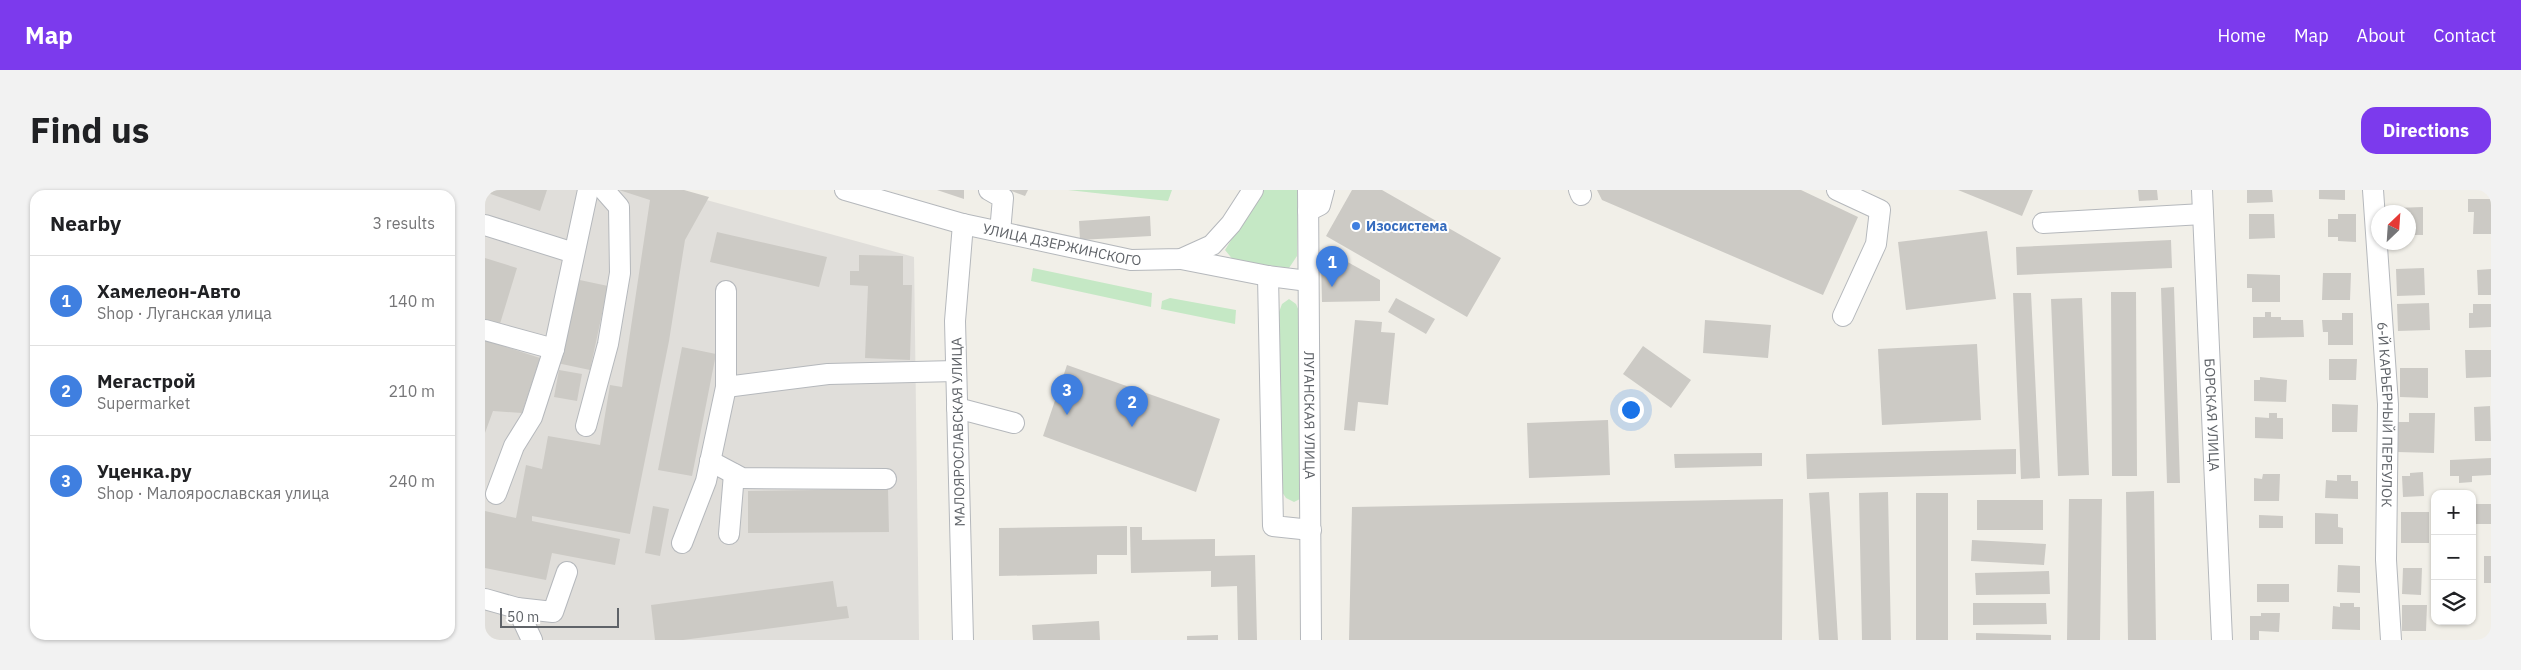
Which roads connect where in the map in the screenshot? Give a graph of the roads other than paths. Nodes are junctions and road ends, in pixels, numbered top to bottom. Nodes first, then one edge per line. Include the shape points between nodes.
1 (588, 190) edge
2 (604, 190) edge
3 (845, 190) edge
4 (989, 190) edge
5 (1253, 190) edge
6 (1307, 190) edge
7 (1324, 190) edge
8 (1837, 190) edge
9 (2202, 190) edge
10 (2373, 190) edge
11 (1308, 211) junction
12 (2203, 214) junction
13 (2043, 223) dead end
14 (963, 224) junction
15 (485, 225) edge
16 (1000, 232) junction
17 (575, 253) junction
18 (1181, 259) junction
19 (1268, 276) junction
20 (1308, 281) junction
21 (726, 291) dead end
22 (1843, 316) dead end
23 (485, 330) edge
24 (554, 348) junction
25 (956, 371) junction
26 (726, 387) junction
27 (957, 408) junction
28 (1014, 423) dead end
29 (585, 426) dead end
30 (710, 461) junction
31 (734, 474) junction
32 (886, 478) dead end
33 (496, 494) dead end
34 (1311, 530) junction
35 (729, 534) dead end
36 (682, 543) dead end
37 (567, 572) dead end
38 (485, 599) edge
39 (517, 608) junction
40 (532, 640) edge
41 (963, 640) edge
42 (1311, 640) edge
43 (2223, 640) edge
44 (2391, 640) edge

1 - 17 street
2 - 29 street via 619,207 620,273 607,344
3 - 14 street, УЛИЦА ДЗЕРЖИНСКОГО
4 - 16 street via 1003,198
5 - 18 street, УЛИЦА ДЗЕРЖИНСКОГО via 1231,224 1212,245
6 - 11 street, ЛУГАНСКАЯ УЛИЦА
7 - 11 street via 1321,205
8 - 22 street via 1880,210 1876,244
9 - 12 street, БОРСКАЯ УЛИЦА
10 - 44 street, 6-Й КАРЬЕРНЫЙ ПЕРЕУЛОК via 2388,404 2386,560
11 - 20 street, ЛУГАНСКАЯ УЛИЦА
12 - 13 street
12 - 43 street, БОРСКАЯ УЛИЦА
14 - 16 street, УЛИЦА ДЗЕРЖИНСКОГО
14 - 25 street, МАЛОЯРОСЛАВСКАЯ УЛИЦА via 955,321
15 - 17 street
16 - 18 street, УЛИЦА ДЗЕРЖИНСКОГО via 1131,260
17 - 24 street
18 - 19 street
19 - 20 street
19 - 34 street via 1273,526
20 - 34 street, ЛУГАНСКАЯ УЛИЦА
21 - 26 street
23 - 24 street
24 - 33 street via 532,417 515,446
25 - 26 street via 828,374
25 - 27 street, МАЛОЯРОСЛАВСКАЯ УЛИЦА
26 - 30 street
27 - 28 street
27 - 41 street, МАЛОЯРОСЛАВСКАЯ УЛИЦА
30 - 31 street
30 - 36 street via 706,481
31 - 32 street via 742,478
31 - 35 street
34 - 42 street, ЛУГАНСКАЯ УЛИЦА
37 - 39 street via 553,612
38 - 39 street
39 - 40 street

